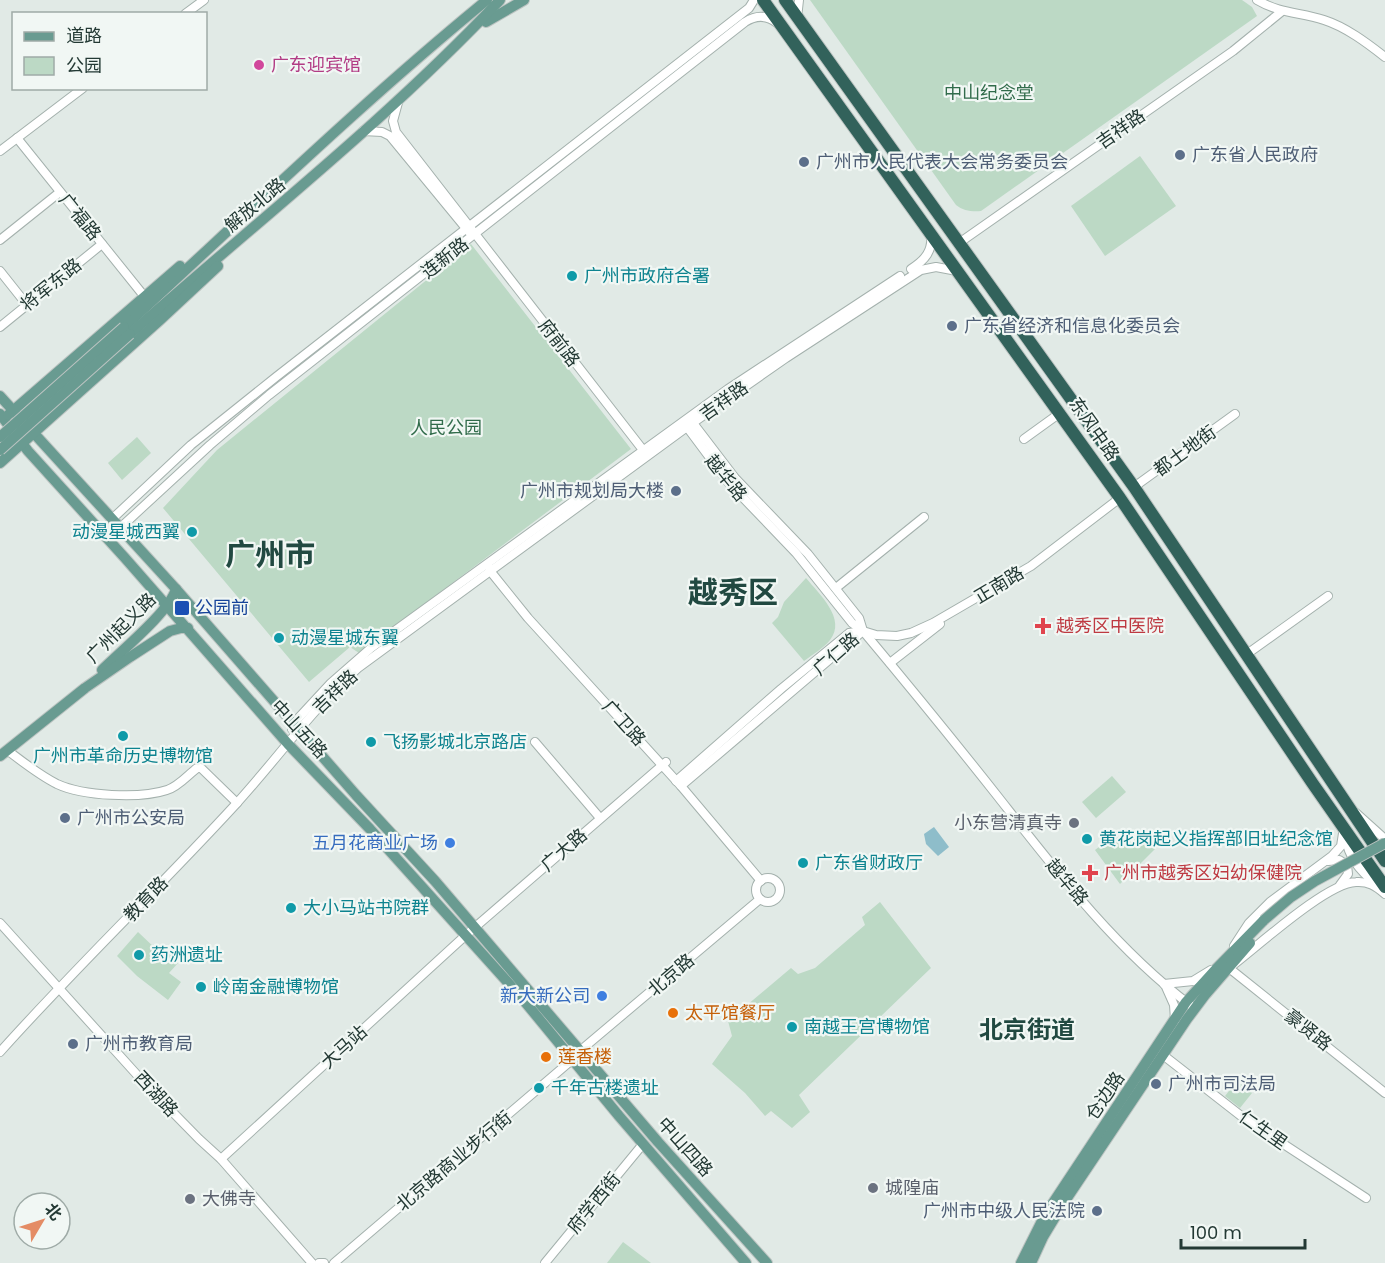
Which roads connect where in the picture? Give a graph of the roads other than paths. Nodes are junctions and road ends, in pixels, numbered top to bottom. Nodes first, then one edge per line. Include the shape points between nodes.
1 (204, 0) edge
2 (478, 0) edge
3 (487, 0) edge
4 (500, 0) edge
5 (524, 0) edge
6 (754, 0) edge
7 (763, 0) edge
8 (785, 0) edge
9 (799, 0) edge
10 (1257, 0) edge
11 (188, 12) edge
12 (1281, 12) junction
13 (797, 18) junction
14 (781, 27) junction
15 (452, 29) junction
16 (462, 40) junction
17 (1385, 57) edge
18 (81, 90) edge
19 (399, 98) junction
20 (363, 131) junction
21 (17, 138) junction
22 (0, 151) edge
23 (60, 192) junction
24 (252, 207) junction
25 (263, 221) junction
26 (470, 231) junction
27 (931, 234) junction
28 (0, 240) edge
29 (959, 243) junction
30 (102, 244) junction
31 (957, 270) junction
32 (0, 271) edge
33 (144, 296) junction
34 (27, 305) junction
35 (0, 327) edge
36 (127, 330) junction
37 (0, 396) edge
38 (1060, 412) junction
39 (1235, 414) dead end
40 (13, 421) edge
41 (689, 423) junction
42 (0, 437) edge
43 (1024, 440) dead end
44 (22, 444) junction
45 (0, 450) edge
46 (643, 450) junction
47 (0, 463) edge
48 (1134, 487) junction
49 (1120, 498) junction
50 (924, 517) dead end
51 (112, 519) junction
52 (120, 528) junction
53 (491, 568) junction
54 (836, 588) junction
55 (176, 589) junction
56 (1328, 596) dead end
57 (168, 606) junction
58 (964, 606) junction
59 (188, 628) junction
60 (863, 631) junction
61 (1247, 654) junction
62 (890, 663) junction
63 (85, 688) junction
64 (295, 727) junction
65 (535, 742) dead end
66 (288, 744) junction
67 (4, 753) edge
68 (664, 764) junction
69 (681, 782) junction
70 (237, 802) junction
71 (1349, 807) junction
72 (600, 818) junction
73 (1344, 826) junction
74 (1385, 829) edge
75 (1385, 841) edge
76 (1385, 851) edge
77 (1326, 861) junction
78 (1385, 861) edge
79 (761, 881) junction
80 (1339, 885) junction
81 (1385, 887) edge
82 (1385, 893) edge
83 (760, 899) junction
84 (1267, 922) junction
85 (0, 923) edge
86 (471, 932) junction
87 (1228, 956) junction
88 (1229, 968) junction
89 (1164, 984) junction
90 (61, 988) junction
91 (1191, 1006) junction
92 (1175, 1020) junction
93 (581, 1050) junction
94 (0, 1052) edge
95 (1163, 1055) junction
96 (573, 1059) junction
97 (1385, 1093) edge
98 (643, 1144) junction
99 (221, 1159) junction
100 (1366, 1198) dead end
101 (312, 1263) edge
102 (334, 1263) edge
103 (545, 1263) edge
104 (746, 1263) edge
105 (767, 1263) edge
106 (1021, 1263) edge
107 (1031, 1263) edge

1 - 11 street
2 - 15 main road
3 - 15 main road, 解放北路
4 - 16 main road, 解放北路
5 - 16 main road via 494,15
6 - 26 street, 连新路 via 746,11
7 - 14 highway, 东风中路
8 - 13 highway, 东风中路
9 - 13 street
10 - 12 street
12 - 17 street via 1326,20
12 - 29 street, 吉祥路 via 1233,51
13 - 29 highway, 东风中路
14 - 26 street, 连新路 via 762,16 745,22
14 - 27 highway, 东风中路
15 - 24 main road, 解放北路
16 - 19 main road, 解放北路
18 - 21 street
19 - 20 main road, 解放北路
19 - 26 street, 府前路 via 393,121 396,132
20 - 25 main road, 解放北路
20 - 26 street, 府前路 via 390,136
21 - 22 street
21 - 23 street, 广福路
23 - 28 street
23 - 30 street, 广福路
24 - 33 main road
24 - 36 main road, 解放北路
25 - 36 main road, 解放北路
25 - 40 main road via 166,315
26 - 46 street, 府前路
26 - 51 street, 连新路 via 191,445
26 - 52 street, 连新路 via 227,429
27 - 31 highway, 东风中路
27 - 41 street, 吉祥路 via 930,250 918,265 767,362
29 - 48 highway, 东风中路
30 - 33 street, 广福路
30 - 34 street, 将军东路
31 - 38 highway, 东风中路
31 - 41 street, 吉祥路 via 921,270
32 - 34 street
33 - 40 main road
34 - 35 street, 将军东路
36 - 40 main road, 解放北路, bridge
37 - 40 main road
38 - 43 street
38 - 49 highway, 东风中路
39 - 48 street, 都土地街
40 - 42 main road, bridge
40 - 44 main road, 中山五路
40 - 44 main road
40 - 45 main road, bridge
40 - 51 main road, 中山五路
41 - 46 street, 吉祥路
41 - 53 street, 吉祥路
41 - 54 street, 越华路
41 - 60 street, 越华路 via 738,494 796,553 852,623
44 - 47 main road
44 - 57 main road, 中山五路
46 - 53 street, 吉祥路
48 - 61 highway, 东风中路
49 - 58 street, 正南路 via 1030,566
49 - 73 highway, 东风中路
50 - 54 street
51 - 52 main road, 中山五路
52 - 55 main road, 中山五路
53 - 64 street, 吉祥路 via 358,668
53 - 68 street, 广卫路 via 528,618
54 - 60 street, 越华路 via 859,618
55 - 57 main road, 广州起义路
55 - 64 main road, 中山五路
56 - 61 street
57 - 59 main road, 中山五路
57 - 63 main road, 广州起义路
58 - 60 street, 正南路 via 911,633 886,636
58 - 62 street
59 - 63 main road, 广州起义路 via 162,635
59 - 66 main road, 中山五路
60 - 62 street, 越华路
60 - 69 street, 广仁路
61 - 71 highway, 东风中路
62 - 89 street, 越华路 via 1069,886
63 - 67 main road, 广州起义路
64 - 66 street, 吉祥路
64 - 86 main road, 中山五路
65 - 72 street
66 - 70 street, 教育路
66 - 86 main road, 中山五路
67 - 70 street via 59,785 91,793 138,796 169,790 201,768
68 - 69 street, 广卫路
68 - 72 street, 广大路
69 - 79 street, 广卫路
70 - 90 street, 教育路
71 - 74 street via 1374,826
71 - 75 street
71 - 78 highway, 东风中路
72 - 86 street, 广大路
73 - 77 street, 仓边路 via 1341,846
73 - 81 highway, 东风中路
73 - 82 street via 1355,864
75 - 84 main road, bridge via 1291,897
76 - 84 main road via 1315,888
77 - 80 street via 1339,860 1347,865 1348,874
77 - 87 street, 仓边路 via 1258,913
79 - 83 street via 756,890
79 - 83 street via 775,880 780,889 774,901
80 - 82 street via 1362,882
80 - 88 street, 仓边路 via 1298,912
83 - 93 street, 北京路
84 - 87 main road, 仓边路
84 - 88 main road, 仓边路
85 - 90 street, 西湖路
86 - 93 main road, 中山五路
86 - 96 main road, 中山五路
86 - 99 street, 大马站
87 - 89 street via 1193,981
87 - 91 main road, 仓边路
88 - 91 main road, 仓边路
88 - 97 street, 豪贤路
89 - 91 street, 越华路
89 - 92 street
90 - 94 street, 教育路
90 - 99 street, 西湖路 via 148,1087
91 - 92 main road, 仓边路
91 - 95 main road, 仓边路
92 - 106 main road, 仓边路 via 1045,1215
93 - 105 main road, 中山四路
95 - 100 street, 仁生里 via 1245,1119
95 - 107 main road, 仓边路 via 1063,1204
96 - 98 main road, 中山四路
96 - 102 street, 北京路商业步行街
98 - 103 street, 府学西街
98 - 104 main road, 中山四路
99 - 101 street, 西湖路

